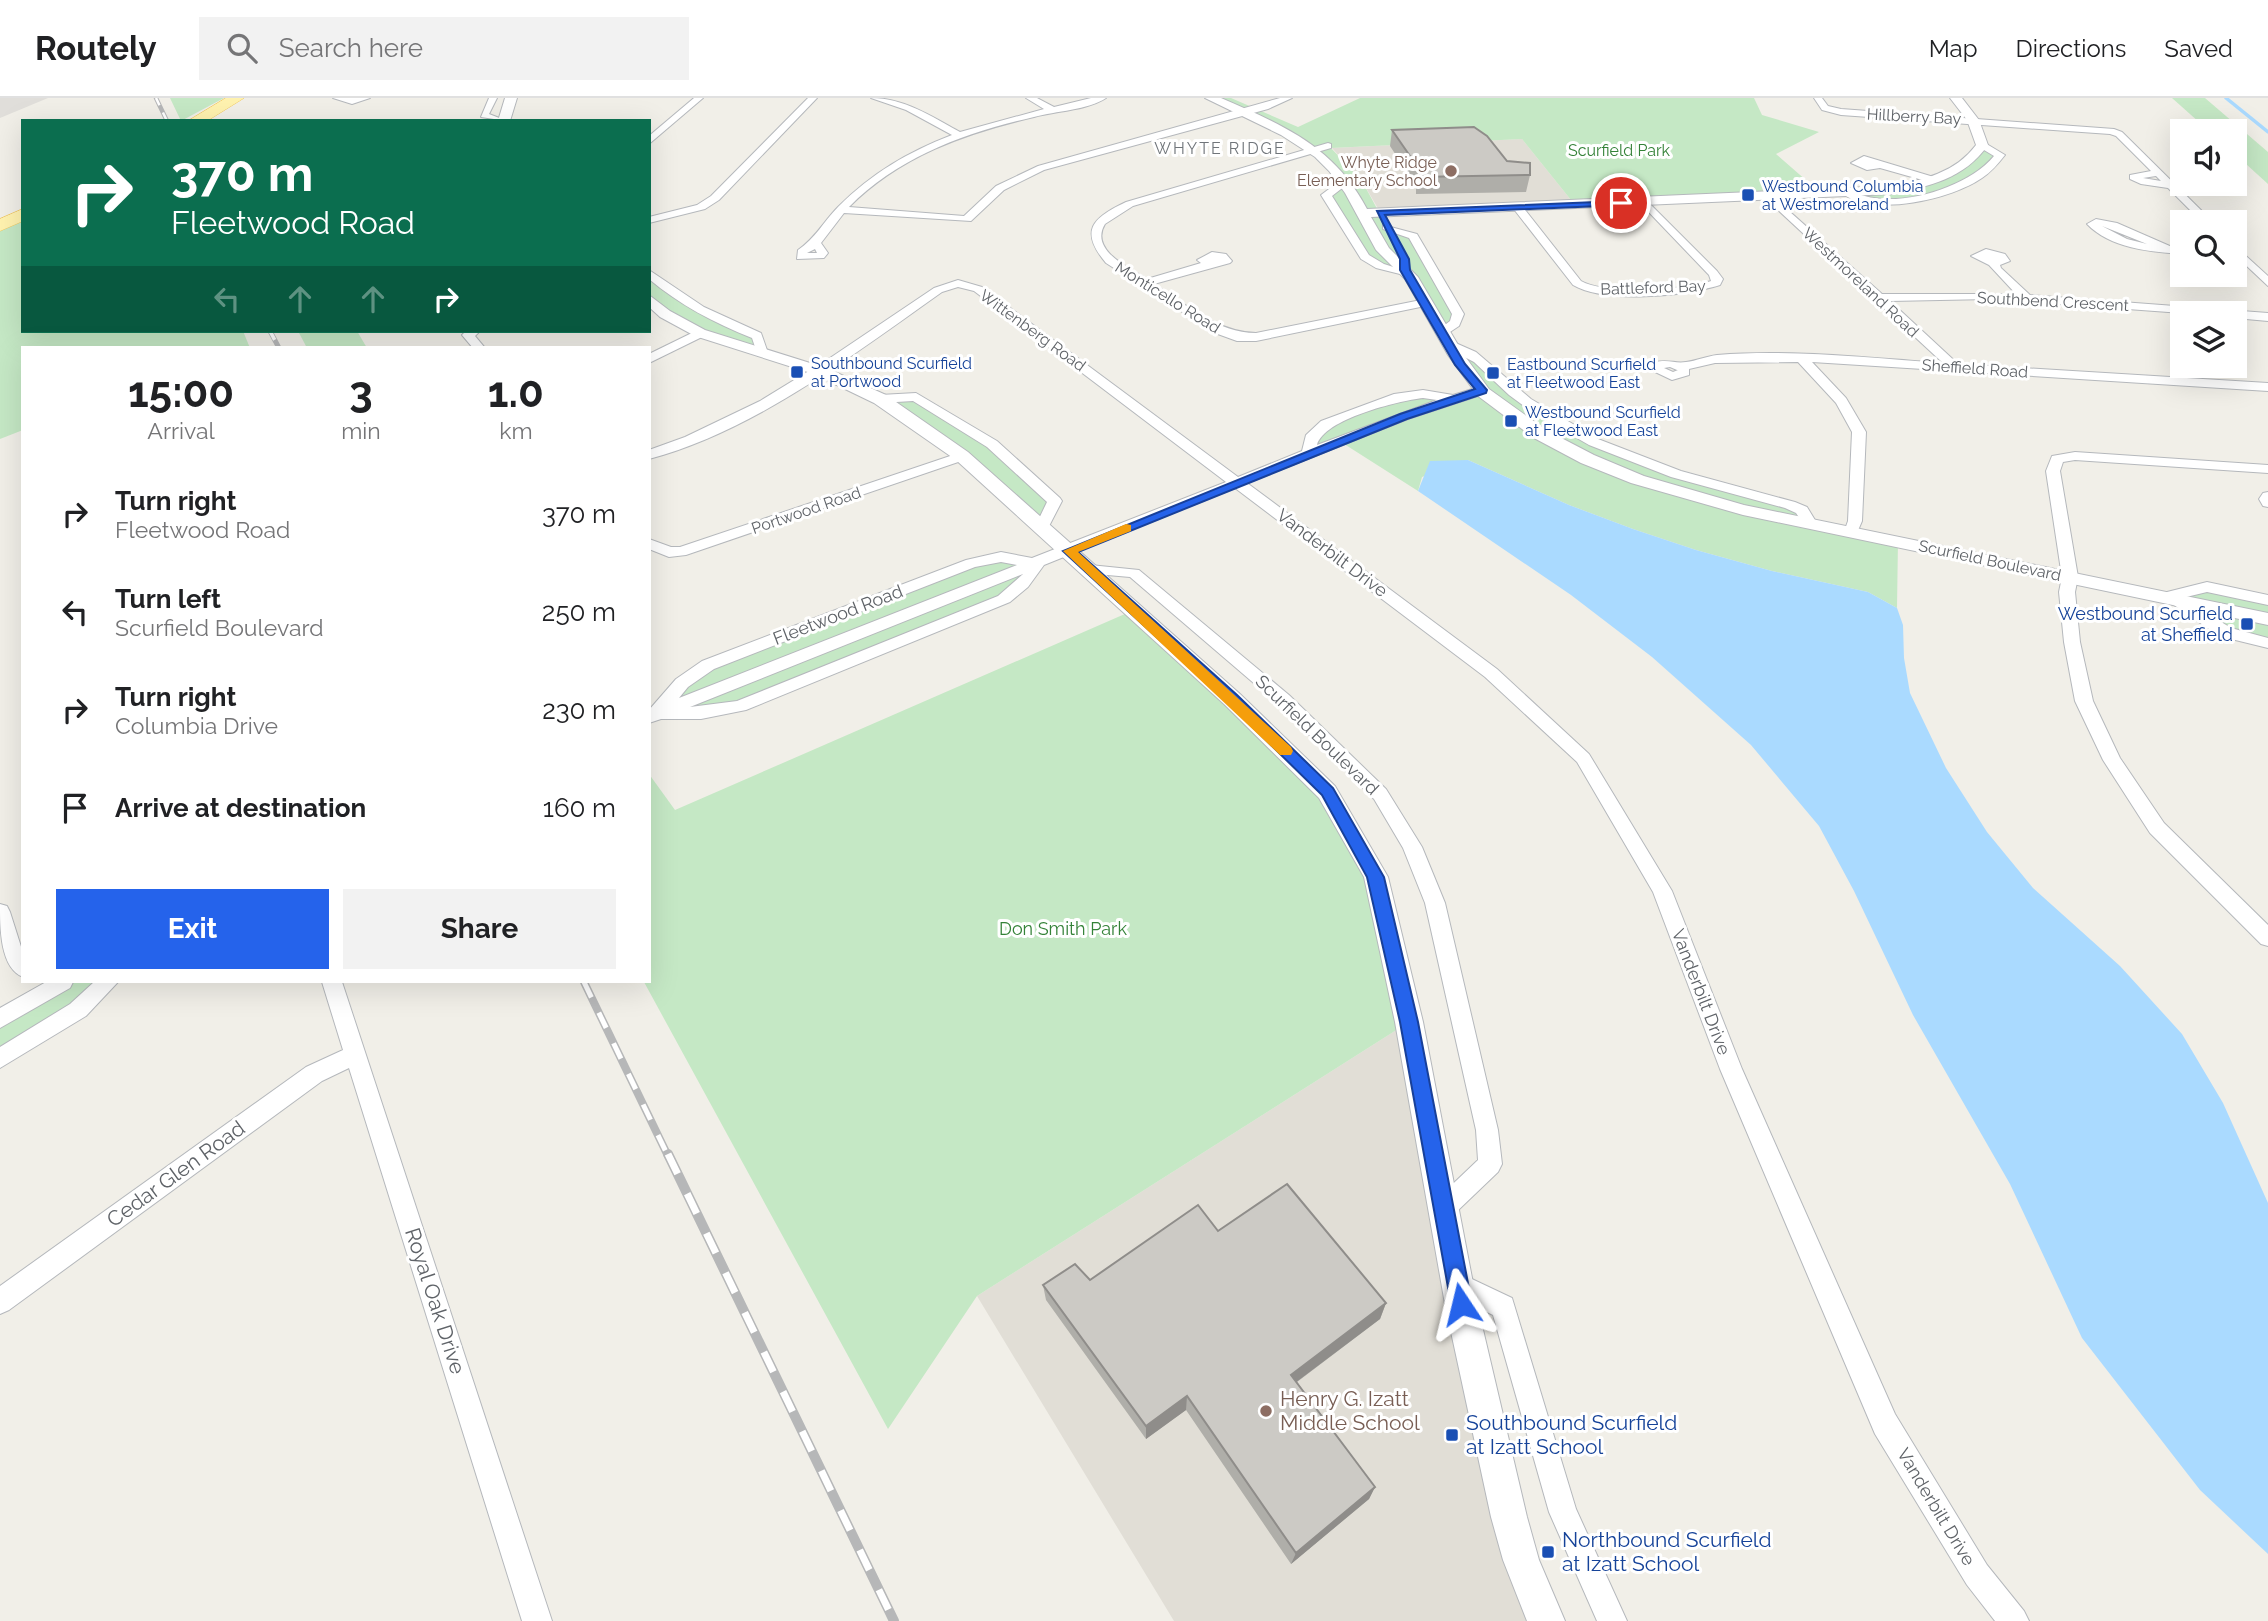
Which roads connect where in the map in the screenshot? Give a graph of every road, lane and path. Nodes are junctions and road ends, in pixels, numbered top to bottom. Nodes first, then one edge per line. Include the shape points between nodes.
1 (237, 98) edge
2 (337, 98) edge
3 (366, 98) edge
4 (493, 98) edge
5 (511, 98) edge
6 (699, 98) edge
7 (813, 98) edge
8 (876, 98) edge
9 (1030, 98) edge
10 (1102, 98) edge
11 (1211, 98) edge
12 (1231, 98) edge
13 (1288, 98) edge
14 (1818, 98) edge
15 (1956, 98) edge
16 (1257, 109) junction
17 (1053, 110) junction
18 (1243, 113) junction
19 (199, 119) edge
20 (488, 119) edge
21 (504, 119) edge
22 (1973, 120) junction
23 (959, 135) junction
24 (651, 139) edge
25 (1982, 145) junction
26 (1328, 146) junction
27 (1311, 149) junction
28 (1880, 165) dead end
29 (2156, 173) junction
30 (1349, 176) junction
31 (1933, 180) junction
32 (2170, 184) edge
33 (2170, 185) edge
34 (1847, 194) junction
35 (2182, 196) edge
36 (1770, 197) junction
37 (1645, 202) junction
38 (1377, 207) junction
39 (1518, 208) junction
40 (841, 210) junction
41 (2196, 210) edge
42 (1361, 213) junction
43 (21, 215) edge
44 (651, 220) edge
45 (0, 226) edge
46 (1387, 227) junction
47 (816, 243) dead end
48 (2176, 251) edge
49 (1993, 262) dead end
50 (2247, 263) edge
51 (1210, 264) dead end
52 (1407, 272) junction
53 (651, 275) edge
54 (1146, 283) junction
55 (2268, 283) edge
56 (1879, 298) junction
57 (2026, 298) junction
58 (651, 301) edge
59 (1426, 303) junction
60 (2170, 309) edge
61 (2247, 315) edge
62 (2268, 317) edge
63 (471, 333) edge
64 (700, 333) junction
65 (1447, 338) junction
66 (477, 346) edge
67 (762, 353) junction
68 (651, 358) edge
69 (1801, 358) junction
70 (1953, 366) junction
71 (1682, 367) dead end
72 (820, 371) junction
73 (2268, 387) edge
74 (1482, 390) junction
75 (880, 399) junction
76 (1452, 399) junction
77 (651, 454) edge
78 (1308, 454) junction
79 (962, 456) junction
80 (2261, 468) edge
81 (1238, 483) junction
82 (2268, 484) edge
83 (2268, 496) edge
84 (2268, 503) edge
85 (1811, 525) junction
86 (1042, 527) junction
87 (1851, 532) junction
88 (651, 544) edge
89 (1080, 560) junction
90 (1037, 564) junction
91 (2070, 577) junction
92 (2169, 596) junction
93 (2268, 600) edge
94 (2268, 619) edge
95 (2268, 643) edge
96 (654, 715) edge
97 (0, 912) edge
98 (2268, 937) edge
99 (21, 965) edge
100 (59, 983) edge
101 (107, 983) edge
102 (332, 983) edge
103 (37, 988) edge
104 (0, 1019) edge
105 (355, 1055) junction
106 (0, 1059) edge
107 (1444, 1208) junction
108 (1457, 1284) junction
109 (0, 1301) edge
110 (537, 1621) edge
111 (1546, 1621) edge
112 (1612, 1621) edge
113 (2014, 1621) edge

1 - 19 main road
2 - 3 street
4 - 20 street via 484,115
5 - 21 street
6 - 24 street
7 - 44 street via 715,198 701,207
8 - 23 street via 909,108
9 - 17 street
10 - 17 street
11 - 18 street, Scurfield Boulevard
12 - 16 street, Scurfield Boulevard
13 - 16 street
14 - 22 street, Hillberry Bay via 1825,108 1841,112
15 - 22 street
16 - 18 street
16 - 26 street, Scurfield Boulevard via 1307,131
17 - 23 street
18 - 27 street, Scurfield Boulevard via 1281,129
18 - 40 street via 1030,172 1000,188 968,219
22 - 25 street
22 - 29 street via 2111,131
23 - 40 street via 889,167
25 - 31 street via 1963,167
25 - 34 street via 2000,155 1986,172 1967,182 1880,202
26 - 27 street, Monticello Road
26 - 30 street, Scurfield Boulevard
27 - 30 street, Scurfield Boulevard
27 - 54 street, Monticello Road via 1116,209 1100,223 1094,236 1097,248
28 - 31 street
29 - 32 street
29 - 33 street via 2134,177
30 - 42 street, Scurfield Boulevard
30 - 52 street via 1325,195 1366,257 1380,267
31 - 34 street
34 - 36 street
35 - 41 street
36 - 37 street
36 - 56 street, Westmoreland Road
37 - 39 street
37 - 39 street, Battleford Bay via 1713,273 1716,283 1607,291 1585,288
38 - 39 street
38 - 42 street
38 - 46 street, Scurfield Boulevard
40 - 47 street
42 - 52 street, Scurfield Boulevard via 1391,260
43 - 45 main road
46 - 52 street, Scurfield Boulevard
46 - 65 street via 1413,236 1458,314
48 - 48 street via 2113,225 2092,224 2143,248
49 - 57 street
50 - 55 street
51 - 54 street
52 - 59 street, Scurfield Boulevard
53 - 67 street via 677,298 757,336
54 - 59 street, Monticello Road via 1227,334 1246,338
56 - 57 street, Southbend Crescent
56 - 70 street, Westmoreland Road
57 - 60 street, Southbend Crescent
58 - 64 street, Scurfield Boulevard
59 - 65 street, Scurfield Boulevard
61 - 62 street
63 - 66 street via 468,335
64 - 67 street, Scurfield Boulevard
64 - 68 street
65 - 74 street, Scurfield Boulevard via 1460,365
65 - 85 street, Scurfield Boulevard via 1472,352 1515,393 1567,428 1698,482 1790,505 1802,510
67 - 72 street, Scurfield Boulevard
69 - 70 street, Sheffield Road
69 - 71 street, Sheffield Road via 1715,359
69 - 87 street via 1841,401 1859,432
70 - 73 street, Sheffield Road
72 - 75 street, Scurfield Boulevard
72 - 77 street via 756,410
72 - 81 street, Wittenberg Road via 937,290 959,282 968,284
74 - 76 street, Fleetwood Road
74 - 85 street, Scurfield Boulevard via 1529,426 1622,473 1688,496
75 - 79 street, Scurfield Boulevard
75 - 86 street, Scurfield Boulevard via 916,397 992,444 1055,501
76 - 78 street, Fleetwood Road
76 - 78 street, Fleetwood Road via 1423,394 1399,397 1326,424 1313,435
78 - 81 street, Fleetwood Road
79 - 86 street, Scurfield Boulevard
79 - 88 street, Portwood Road via 681,552
80 - 82 street
80 - 91 street via 2075,456 2057,459 2053,471
81 - 89 street, Fleetwood Road
81 - 113 street, Vanderbilt Drive via 1491,673 1583,758 1662,891 1737,1082 1885,1424 1977,1575
83 - 84 street
85 - 87 street, Scurfield Boulevard
86 - 89 street, Scurfield Boulevard
87 - 91 street, Scurfield Boulevard
89 - 90 street, Fleetwood Road
89 - 107 street, Scurfield Boulevard via 1327,792 1376,877
89 - 107 street, Scurfield Boulevard via 1134,573 1283,699 1380,794 1412,847 1435,904 1487,1130 1490,1164
90 - 96 street, Fleetwood Road
90 - 96 street, Fleetwood Road via 1023,584 1004,599 740,706
90 - 96 street, Fleetwood Road via 1001,557 971,563 720,661 682,683
91 - 92 street, Scurfield Boulevard
91 - 98 street via 2072,642 2084,701 2112,760 2157,828
92 - 93 street, Scurfield Boulevard via 2207,587
92 - 94 street, Scurfield Boulevard
92 - 95 street, Scurfield Boulevard via 2225,632
97 - 99 street via 12,954
100 - 103 street
101 - 106 street via 78,1010
102 - 105 street, Royal Oak Drive
103 - 104 street
105 - 109 street, Cedar Glen Road via 314,1074
105 - 110 street, Royal Oak Drive
107 - 108 street, Scurfield Boulevard
108 - 111 street, Scurfield Boulevard via 1509,1517
108 - 112 street via 1503,1307 1563,1512

